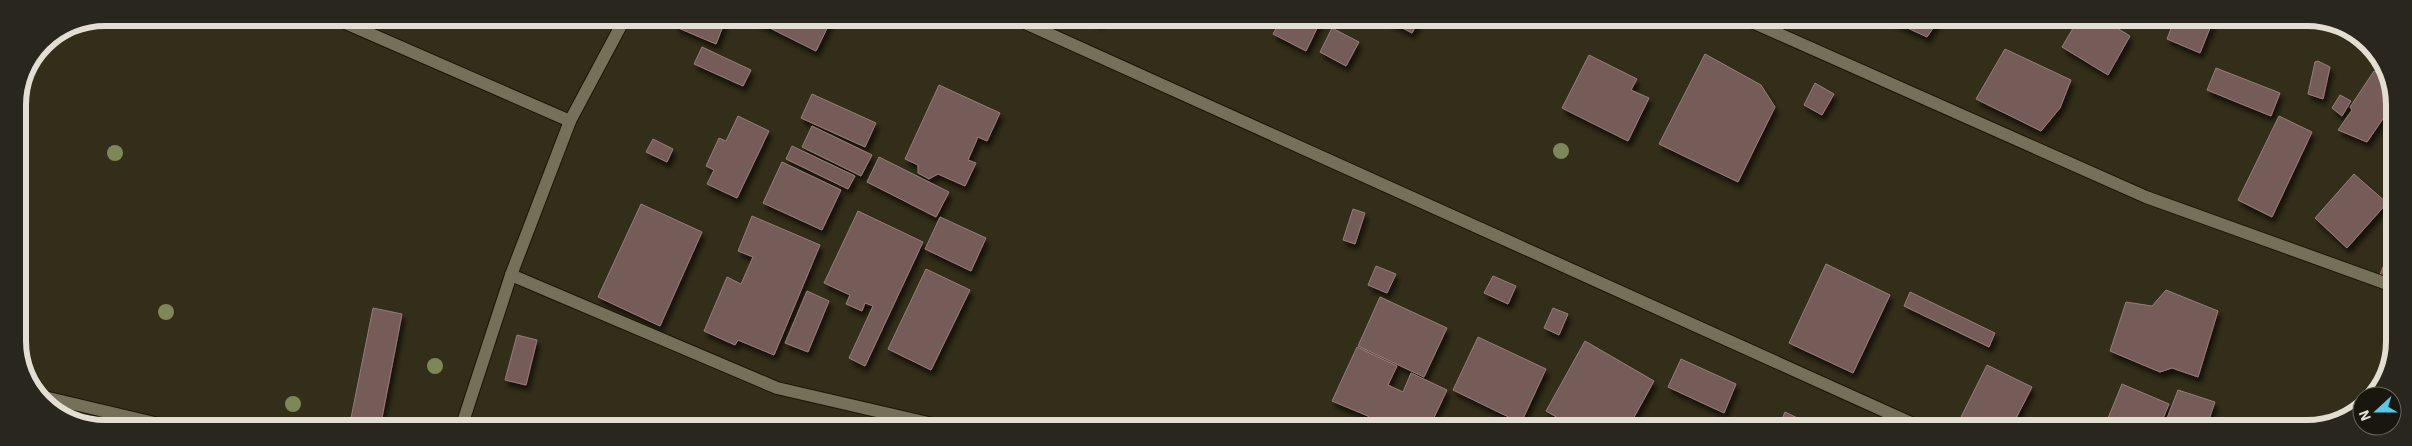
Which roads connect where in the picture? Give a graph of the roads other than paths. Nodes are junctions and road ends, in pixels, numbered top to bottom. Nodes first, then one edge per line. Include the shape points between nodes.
1 (352, 26) edge
2 (621, 26) edge
3 (1032, 26) edge
4 (1761, 26) edge
5 (570, 121) junction
6 (511, 275) junction
7 (2386, 283) edge
8 (51, 399) edge
9 (142, 420) edge
10 (464, 420) edge
11 (915, 420) edge
12 (1904, 420) edge

1 - 5 street
2 - 5 street
3 - 12 street
4 - 7 street via 2146,197
5 - 6 street
6 - 10 street
6 - 11 street via 777,388
8 - 9 street

